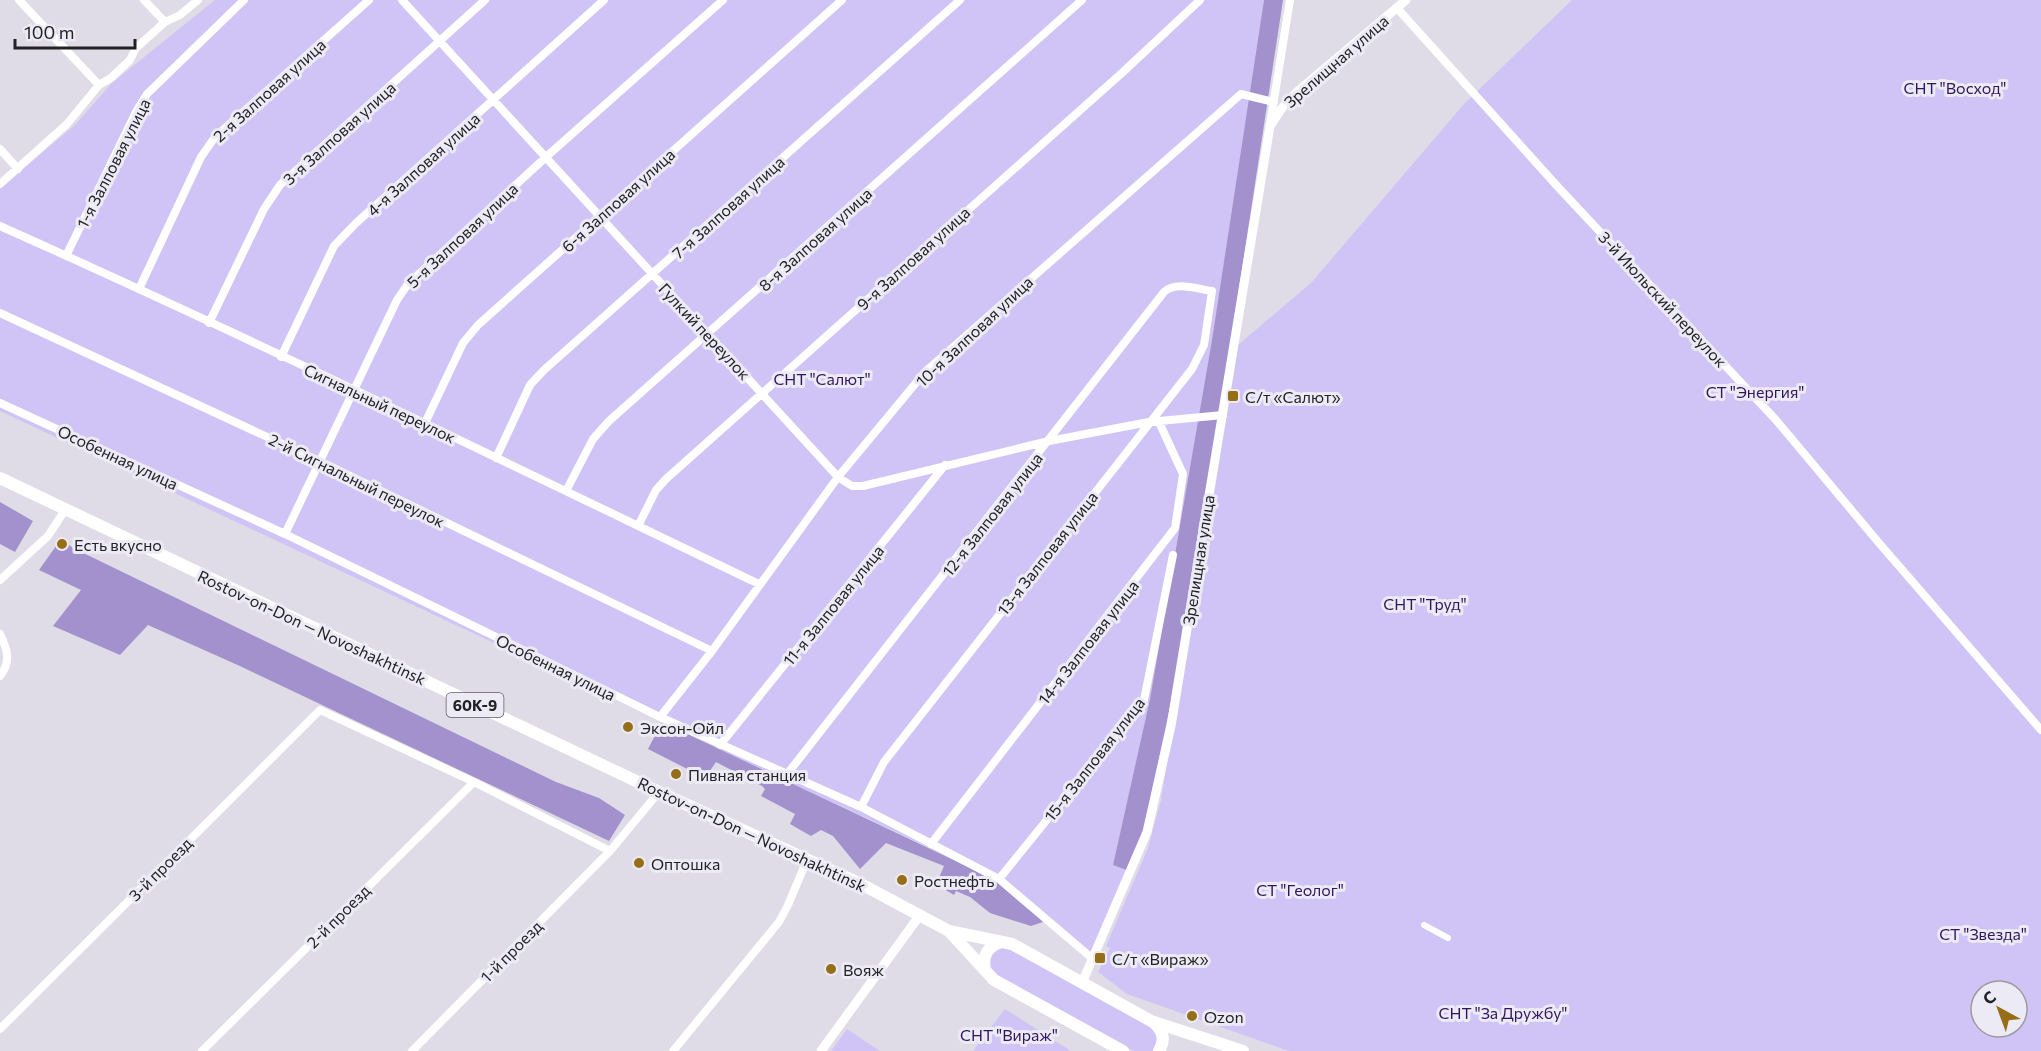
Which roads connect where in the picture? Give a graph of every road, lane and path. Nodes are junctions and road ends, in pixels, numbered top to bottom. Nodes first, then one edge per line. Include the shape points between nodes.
1 (19, 0) edge
2 (144, 0) edge
3 (198, 0) edge
4 (244, 0) edge
5 (369, 0) edge
6 (402, 0) edge
7 (485, 0) edge
8 (604, 0) edge
9 (723, 0) edge
10 (842, 0) edge
11 (960, 0) edge
12 (1082, 0) edge
13 (1200, 0) edge
14 (1290, 0) edge
15 (1406, 0) edge
16 (1397, 8) junction
17 (165, 22) junction
18 (440, 41) junction
19 (99, 85) junction
20 (494, 100) junction
21 (1274, 102) junction
22 (1270, 126) junction
23 (0, 149) edge
24 (546, 157) junction
25 (18, 169) junction
26 (0, 184) edge
27 (600, 216) junction
28 (0, 226) edge
29 (66, 256) junction
30 (653, 274) junction
31 (139, 289) junction
32 (1212, 291) joint
33 (0, 313) edge
34 (209, 323) junction
35 (708, 334) junction
36 (281, 357) junction
37 (354, 389) junction
38 (762, 393) junction
39 (0, 404) edge
40 (1223, 415) junction
41 (1149, 422) junction
42 (1159, 422) junction
43 (425, 423) junction
44 (1049, 441) junction
45 (496, 458) junction
46 (319, 461) junction
47 (945, 465) junction
48 (838, 477) junction
49 (0, 478) edge
50 (566, 491) junction
51 (64, 510) junction
52 (639, 526) junction
53 (285, 534) junction
54 (1173, 555) dead end
55 (0, 580) edge
56 (759, 584) junction
57 (0, 634) edge
58 (712, 651) junction
59 (0, 676) edge
60 (660, 717) junction
61 (2041, 730) edge
62 (720, 745) junction
63 (788, 773) junction
64 (474, 782) junction
65 (659, 792) junction
66 (861, 807) junction
67 (931, 844) junction
68 (610, 851) junction
69 (807, 860) junction
70 (999, 879) junction
71 (920, 915) junction
72 (1424, 925) dead end
73 (949, 931) junction
74 (1448, 938) dead end
75 (1002, 942) junction
76 (1094, 959) junction
77 (985, 970) junction
78 (1082, 982) junction
79 (1153, 1022) junction
80 (0, 1029) edge
81 (1190, 1035) junction
82 (1161, 1048) edge
83 (202, 1051) edge
84 (412, 1051) edge
85 (673, 1051) edge
86 (821, 1051) edge
87 (1123, 1051) edge
88 (1243, 1051) edge

1 - 19 street
2 - 17 street
3 - 17 street
4 - 29 street, 1-я Залповая улица via 147,94
5 - 31 street, 2-я Залповая улица via 215,137 201,157
6 - 18 street, Гулкий переулок
7 - 18 street, 3-я Залповая улица
8 - 20 street, 4-я Залповая улица
9 - 24 street, 5-я Залповая улица
10 - 27 street, 6-я Залповая улица
11 - 30 street, 7-я Залповая улица
12 - 35 street, 8-я Залповая улица
13 - 38 street, 9-я Залповая улица
14 - 21 street, Зрелищная улица
15 - 16 street, Зрелищная улица
16 - 22 street, Зрелищная улица via 1297,92
16 - 61 street, 3-й Июльский переулок via 1776,420
17 - 19 street via 136,48 130,60
18 - 20 street, Гулкий переулок
18 - 34 street, 3-я Залповая улица via 280,185 264,208
19 - 25 street via 67,124
20 - 24 street, Гулкий переулок
20 - 36 street, 4-я Залповая улица via 334,246
21 - 22 street, Зрелищная улица
21 - 48 street, 10-я Залповая улица via 1241,94 925,372
22 - 40 street, Зрелищная улица
23 - 25 street
24 - 27 street, Гулкий переулок
24 - 37 street, 5-я Залповая улица via 408,284
25 - 26 street
27 - 30 street, Гулкий переулок
27 - 43 street, 6-я Залповая улица via 478,325 463,343
28 - 29 street, Сигнальный переулок
29 - 31 street, Сигнальный переулок
30 - 35 street, Гулкий переулок
30 - 45 street, 7-я Залповая улица via 530,385
31 - 34 street, Сигнальный переулок
32 - 41 street, 13-я Залповая улица via 1204,345 1192,369
32 - 44 street, 12-я Залповая улица via 1169,287
33 - 46 street, 2-й Сигнальный переулок
34 - 36 street, Сигнальный переулок
35 - 38 street, Гулкий переулок
35 - 50 street, 8-я Залповая улица via 609,421 593,439
36 - 37 street, Сигнальный переулок
37 - 43 street, Сигнальный переулок
37 - 46 street, 5-я Залповая улица
38 - 48 street, Гулкий переулок
38 - 52 street, 9-я Залповая улица via 656,490
39 - 53 street, Особенная улица
40 - 42 street
40 - 76 street, Зрелищная улица via 1171,726 1147,831
41 - 42 street
41 - 44 street
41 - 66 street, 13-я Залповая улица via 884,762
42 - 67 street, 14-я Залповая улица via 1183,474 1175,528
43 - 45 street, Сигнальный переулок
44 - 47 street
44 - 63 street, 12-я Залповая улица
45 - 50 street, Сигнальный переулок
46 - 53 street, 5-я Залповая улица
46 - 58 street, 2-й Сигнальный переулок
47 - 48 street via 863,486 852,486
47 - 62 street, 11-я Залповая улица
48 - 56 street, 10-я Залповая улица
49 - 51 main road, Rostov-on-Don — Novoshakhtinsk / 60К-9
50 - 52 street, Сигнальный переулок
51 - 55 street via 48,536
51 - 65 main road, Rostov-on-Don — Novoshakhtinsk / 60К-9
52 - 56 street, Сигнальный переулок
53 - 60 street, Особенная улица
54 - 70 street, 15-я Залповая улица via 1144,700
56 - 58 street, 10-я Залповая улица
57 - 59 street via 8,660
58 - 60 street, 10-я Залповая улица
60 - 62 street, Особенная улица
62 - 63 street, Особенная улица
63 - 66 street, Особенная улица
64 - 68 street
64 - 80 street, 3-й проезд via 320,710
64 - 83 street, 2-й проезд
65 - 68 street, 1-й проезд
65 - 69 main road, Rostov-on-Don — Novoshakhtinsk / 60К-9
66 - 67 street, Особенная улица
67 - 70 street, Особенная улица
68 - 84 street, 1-й проезд
69 - 71 main road, Rostov-on-Don — Novoshakhtinsk / 60К-9
69 - 85 street via 779,922
70 - 76 street, Особенная улица
71 - 73 main road, Rostov-on-Don — Novoshakhtinsk / 60К-9
71 - 86 street
72 - 74 street
73 - 75 main road
73 - 77 main road
75 - 77 main road via 988,949
75 - 78 main road
76 - 78 street, Зрелищная улица
77 - 87 main road via 994,980
78 - 79 main road
79 - 81 main road
79 - 82 main road via 1161,1030
81 - 82 main road
81 - 88 main road

